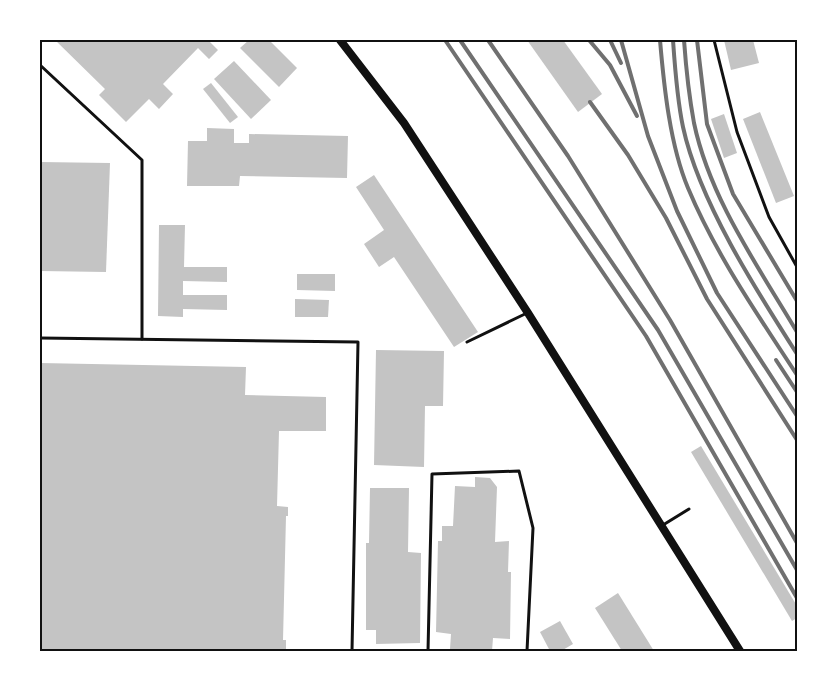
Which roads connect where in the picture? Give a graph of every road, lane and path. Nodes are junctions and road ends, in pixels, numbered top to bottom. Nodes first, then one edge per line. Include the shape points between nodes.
1 (340, 40) edge
2 (714, 40) edge
3 (40, 65) edge
4 (797, 267) edge
5 (528, 313) junction
6 (40, 338) edge
7 (142, 339) junction
8 (468, 342) dead end
9 (689, 509) dead end
10 (660, 526) junction
11 (352, 651) edge
12 (428, 651) edge
13 (528, 651) edge
14 (740, 651) edge

1 - 5 street via 404,123
2 - 4 lane via 737,132 770,217
3 - 7 lane via 142,160
5 - 8 lane
5 - 10 street
6 - 7 lane
7 - 11 lane via 358,342
9 - 10 lane
10 - 14 street
12 - 13 lane via 432,474 519,470 533,528

